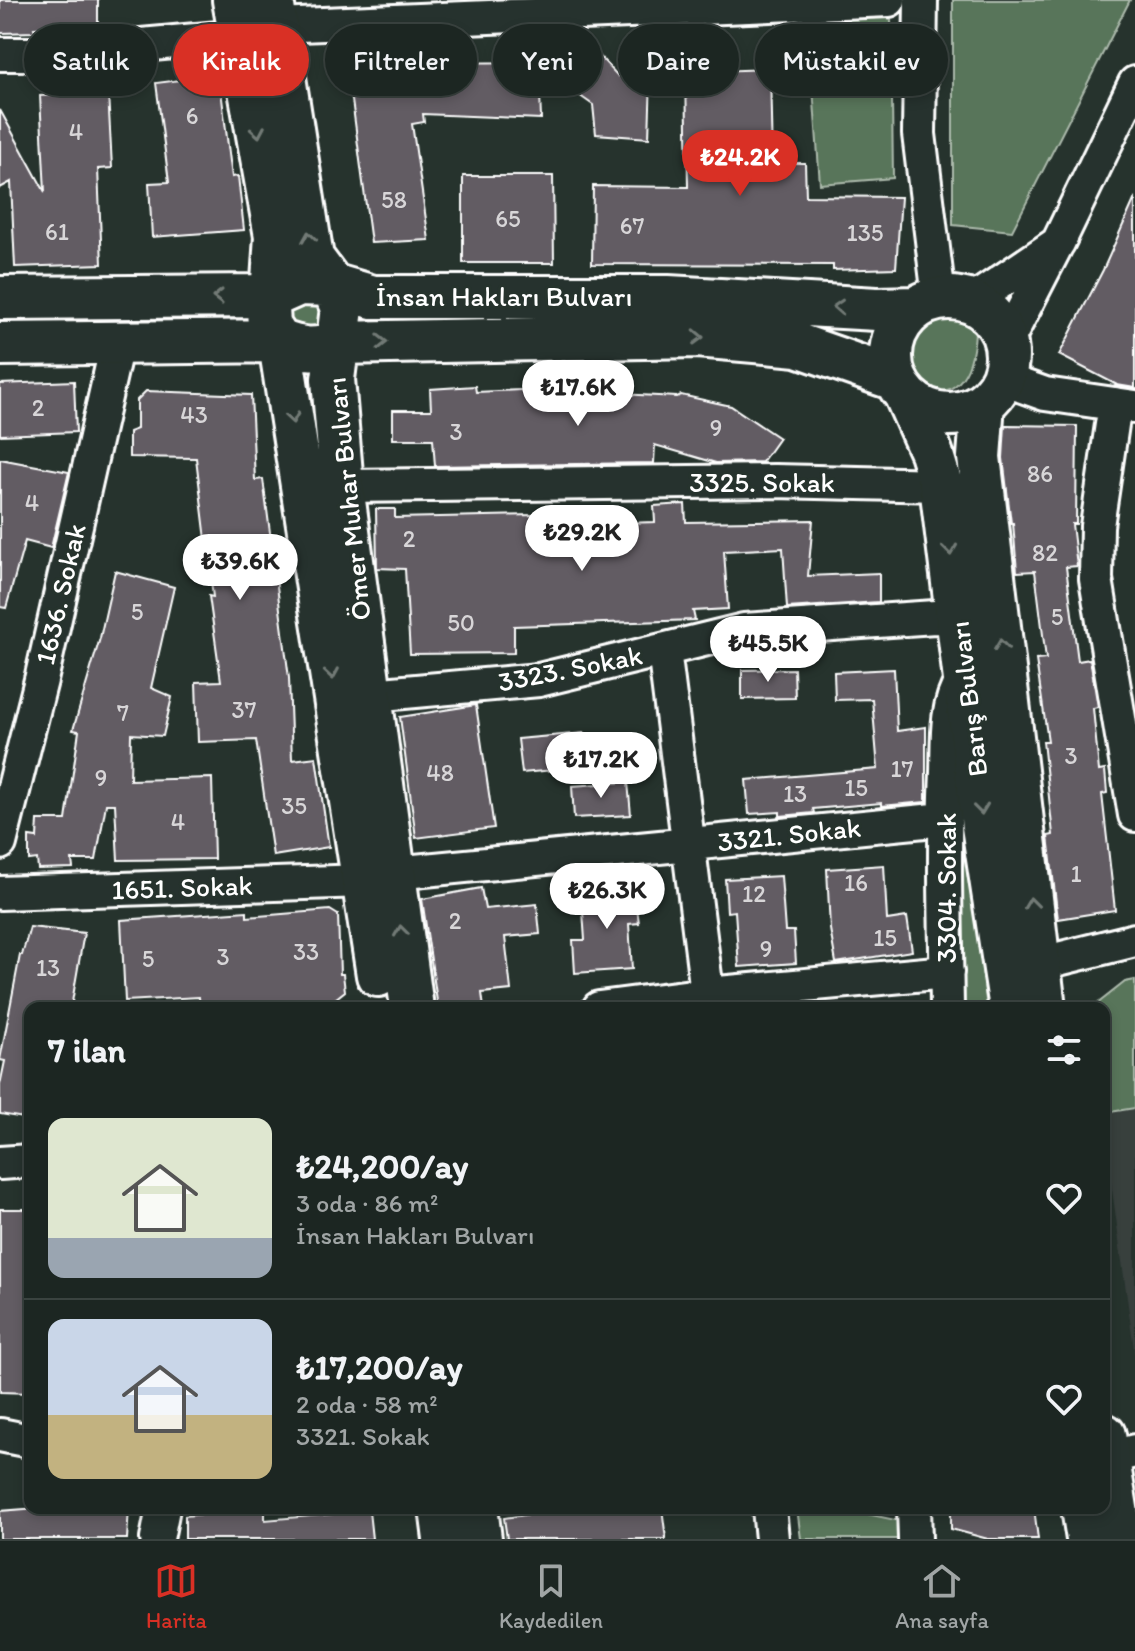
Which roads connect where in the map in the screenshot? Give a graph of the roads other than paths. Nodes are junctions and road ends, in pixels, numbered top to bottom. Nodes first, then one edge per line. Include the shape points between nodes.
1 (889, 0) edge
2 (921, 0) edge
3 (256, 15) edge
4 (0, 54) edge
5 (1135, 83) edge
6 (1058, 243) junction
7 (332, 285) junction
8 (272, 296) junction
9 (0, 298) edge
10 (940, 303) junction
11 (279, 341) junction
12 (338, 343) junction
13 (0, 344) edge
14 (117, 344) junction
15 (997, 375) junction
16 (900, 388) junction
17 (1125, 405) edge
18 (941, 485) junction
19 (342, 486) junction
20 (958, 618) junction
21 (664, 650) junction
22 (965, 676) junction
23 (371, 695) junction
24 (1135, 815) edge
25 (945, 819) junction
26 (2, 829) edge
27 (687, 844) junction
28 (379, 877) junction
29 (0, 893) edge
30 (1135, 940) edge
31 (1038, 964) junction
32 (947, 972) junction
33 (708, 1001) edge
34 (382, 1002) edge
35 (410, 1002) edge
36 (947, 1002) edge
37 (1010, 1002) edge
38 (1043, 1002) edge
39 (24, 1161) edge
40 (0, 1163) edge
41 (0, 1435) edge
42 (24, 1440) edge
43 (1115, 1448) edge
44 (162, 1514) edge
45 (442, 1514) edge
46 (477, 1514) edge
47 (770, 1514) edge
48 (914, 1514) edge
49 (1084, 1514) edge
50 (157, 1539) edge
51 (445, 1539) edge
52 (480, 1539) edge
53 (772, 1539) edge
54 (915, 1539) edge
55 (1088, 1539) edge
56 (1121, 1539) edge

1 - 3 street
2 - 10 street via 919,134
3 - 4 street via 41,54
7 -> 3 main road, Ömer Muhar Bulvarı via 312,258
3 -> 8 main road, Ömer Muhar Bulvarı via 276,236
5 - 6 street
6 - 10 street
6 - 15 street
7 - 8 main road, İnsan Hakları Bulvarı via 299,284
10 -> 7 main road, İnsan Hakları Bulvarı via 877,309 668,297 373,297
7 - 12 main road, Ömer Muhar Bulvarı via 342,308
8 -> 9 main road, İnsan Hakları Bulvarı
8 - 11 main road, Ömer Muhar Bulvarı via 269,326
10 - 15 main road via 987,312 999,326
10 - 16 main road via 901,322 890,360
11 - 12 main road, İnsan Hakları Bulvarı via 319,350
11 - 14 main road, İnsan Hakları Bulvarı
11 -> 28 main road, Ömer Muhar Bulvarı
12 -> 16 main road, İnsan Hakları Bulvarı via 697,336 798,345
12 - 19 main road, Ömer Muhar Bulvarı via 333,379
13 - 14 main road, İnsan Hakları Bulvarı
14 - 26 street, 1636. Sokak
15 - 16 main road via 968,411 951,414 919,406
15 - 17 street via 1045,394
31 -> 15 main road, Barış Bulvarı via 979,457
16 - 18 main road, Barış Bulvarı
17 - 24 street via 1097,526 1096,579
18 - 19 street, 3325. Sokak via 775,481
18 -> 20 main road, Barış Bulvarı
19 - 23 main road, Ömer Muhar Bulvarı
20 - 21 street, 3323. Sokak via 744,630
20 - 22 main road, Barış Bulvarı
21 - 23 street, 3323. Sokak via 539,680
21 - 27 street
22 - 25 street, 3304. Sokak via 953,693
22 -> 37 main road, Barış Bulvarı
23 - 28 main road, Ömer Muhar Bulvarı
25 - 27 street, 3321. Sokak
25 - 32 street, 3304. Sokak
27 - 28 street, 3321. Sokak
27 - 33 street
28 - 29 street, 1651. Sokak
28 - 34 main road, Ömer Muhar Bulvarı
35 -> 28 main road, Ömer Muhar Bulvarı
30 - 31 street
31 - 38 main road, Barış Bulvarı
32 - 33 street
32 - 36 street, 3304. Sokak
39 - 40 street
41 - 42 street
43 - 56 main road
44 - 50 street
45 - 51 main road
46 - 52 main road
47 - 53 street
48 - 54 street
49 - 55 main road

